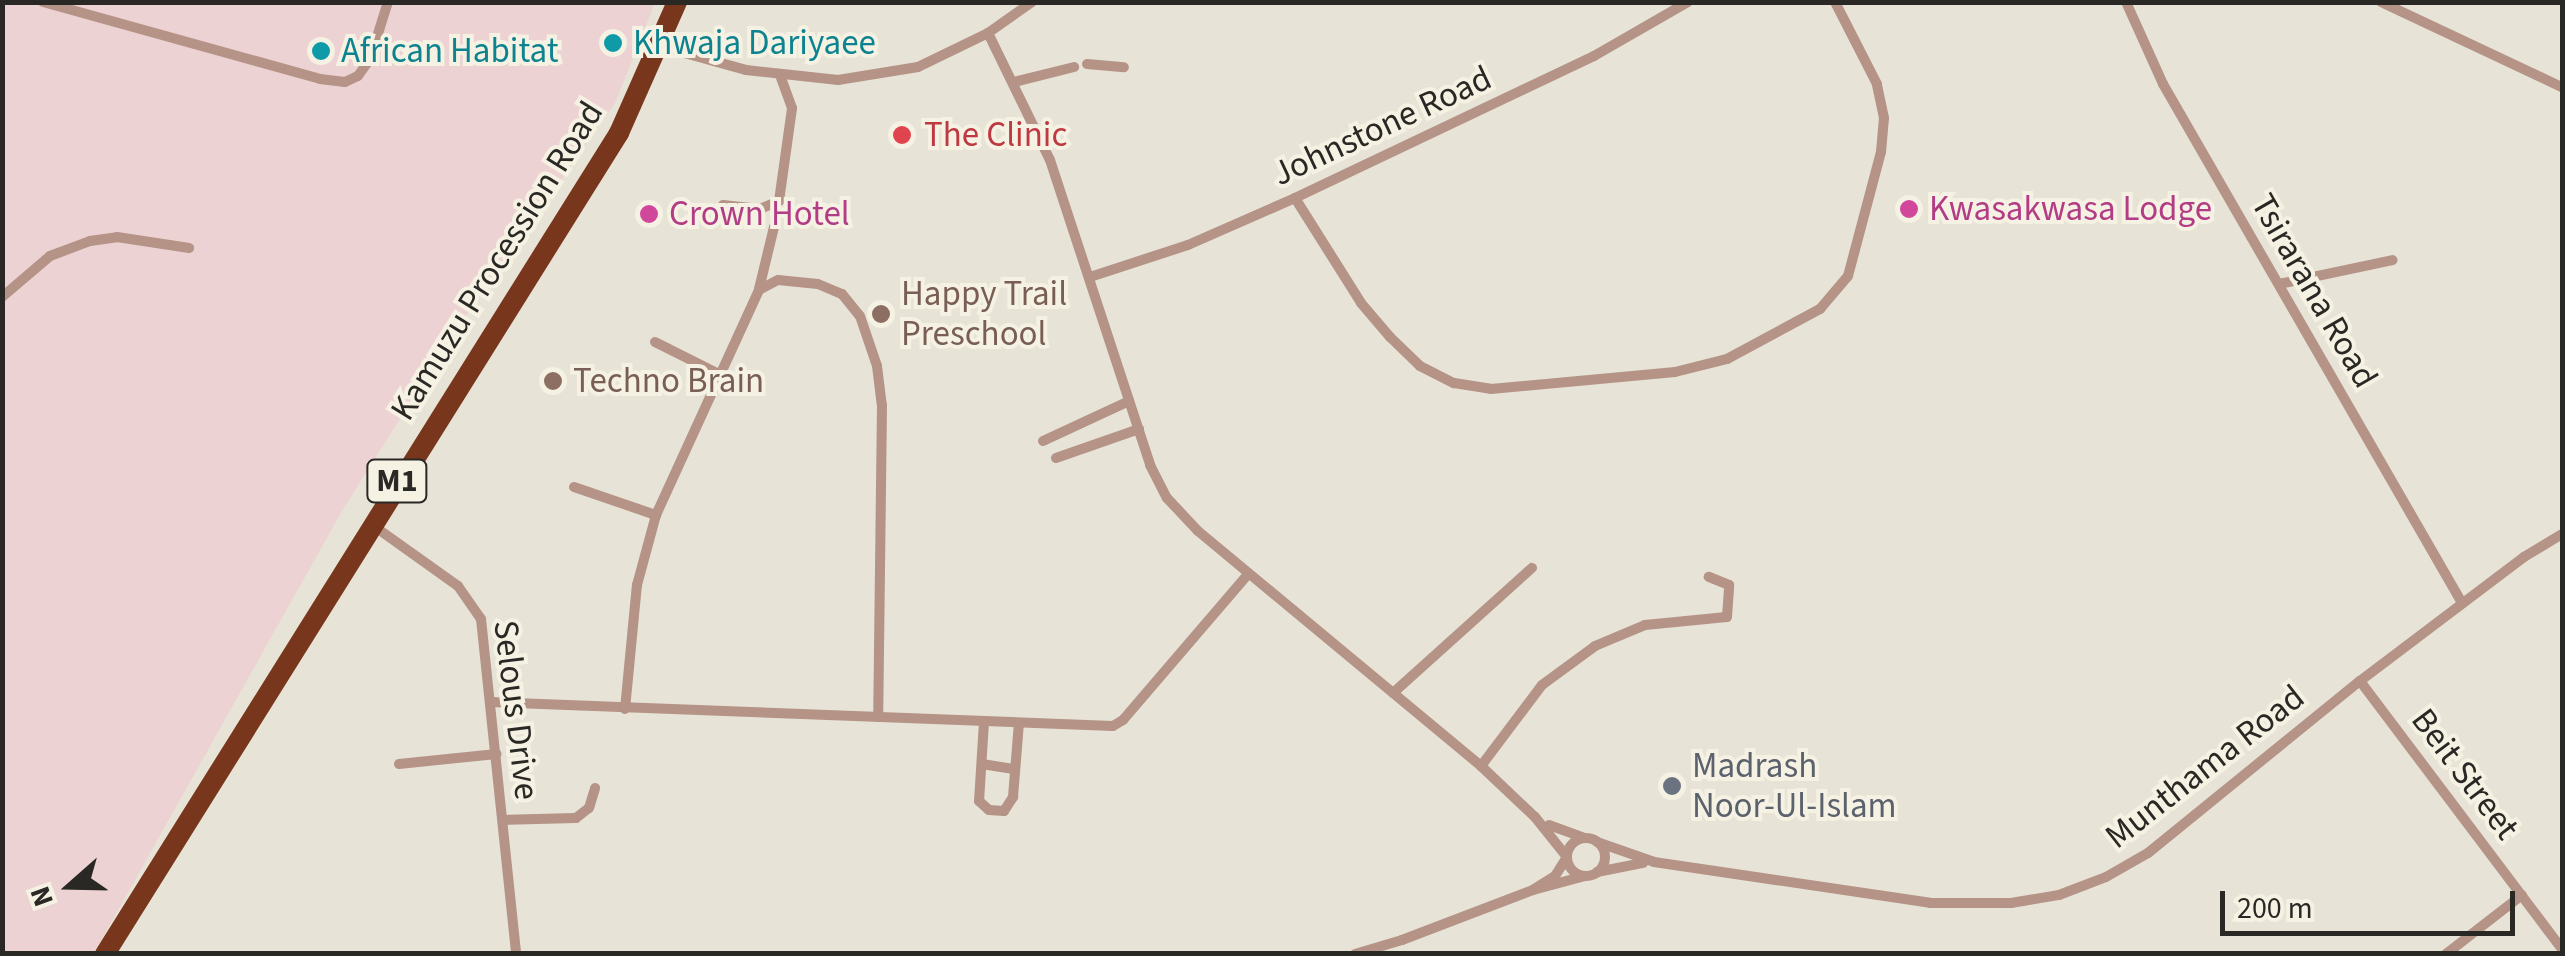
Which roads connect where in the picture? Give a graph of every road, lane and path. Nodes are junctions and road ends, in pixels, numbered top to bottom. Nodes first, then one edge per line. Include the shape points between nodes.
1 (43, 2) edge
2 (388, 2) edge
3 (676, 2) edge
4 (1032, 2) edge
5 (1688, 2) edge
6 (1834, 2) edge
7 (2126, 2) edge
8 (2381, 2) edge
9 (988, 33) junction
10 (659, 46) junction
11 (1087, 64) dead end
12 (1074, 67) dead end
13 (1124, 67) dead end
14 (780, 76) junction
15 (1014, 82) junction
16 (2562, 87) edge
17 (1295, 198) junction
18 (723, 204) dead end
19 (774, 227) dead end
20 (189, 248) dead end
21 (2393, 260) dead end
22 (1090, 277) junction
23 (2279, 284) junction
24 (759, 290) junction
25 (2, 297) edge
26 (655, 342) dead end
27 (717, 373) junction
28 (1130, 401) junction
29 (1138, 428) junction
30 (1043, 441) dead end
31 (1056, 458) dead end
32 (574, 487) dead end
33 (656, 515) junction
34 (370, 523) junction
35 (2562, 534) edge
36 (1532, 568) dead end
37 (1248, 574) junction
38 (1709, 577) dead end
39 (2462, 604) junction
40 (2360, 680) junction
41 (1392, 693) junction
42 (492, 702) junction
43 (625, 709) junction
44 (878, 717) junction
45 (984, 722) junction
46 (1019, 723) junction
47 (496, 754) junction
48 (399, 764) dead end
49 (982, 764) junction
50 (1481, 766) junction
51 (1014, 769) junction
52 (595, 788) dead end
53 (1535, 817) junction
54 (502, 820) junction
55 (1584, 838) junction
56 (1596, 842) junction
57 (1567, 856) junction
58 (1654, 862) junction
59 (1598, 872) junction
60 (1585, 876) junction
61 (1533, 890) junction
62 (2522, 895) junction
63 (2562, 949) edge
64 (105, 954) edge
65 (516, 954) edge
66 (1355, 954) edge
67 (2446, 954) edge

1 - 2 street via 345,82 370,59
3 - 10 highway, Kamuzu Procession Road / M1
4 - 9 street
5 - 17 street, Johnstone Road via 1594,56
6 - 17 street via 1877,84 1884,118 1848,276 1820,308 1727,359 1657,374 1491,388 1454,383 1420,366 1390,337
7 - 23 street, Tsirarana Road via 2153,66
8 - 16 street
9 - 14 street via 896,72 824,80
9 - 15 street
10 - 14 street
10 - 34 highway, Kamuzu Procession Road / M1 via 618,133
11 - 13 street
12 - 15 street
14 - 18 street via 792,108 779,202 760,209
15 - 22 street via 1050,160
17 - 22 street, Johnstone Road via 1188,245
19 - 24 street
20 - 25 street via 117,236 90,242 50,256
21 - 23 street
22 - 28 street
23 - 39 street, Tsirarana Road
24 - 27 street
24 - 44 street via 778,280 830,287 860,316 871,346 882,405
26 - 27 street
27 - 33 street
28 - 29 street
28 - 30 street
29 - 31 street
29 - 37 street via 1167,498
32 - 33 street
33 - 43 street via 637,585
34 - 42 street, Selous Drive via 470,599 484,631
34 - 64 highway, Kamuzu Procession Road / M1
35 - 39 street, Munthama Road
36 - 41 street
37 - 41 street
37 - 46 street via 1123,720 1103,728
38 - 50 street via 1731,588 1727,617 1645,625 1595,646 1542,685
39 - 40 street, Munthama Road
40 - 58 street, Munthama Road via 2148,853 2059,894 2012,903 1930,903
40 - 62 street, Beit Street
41 - 50 street
42 - 43 street
42 - 47 street, Selous Drive
43 - 44 street
44 - 45 street
45 - 46 street
45 - 49 street
46 - 51 street
47 - 48 street
47 - 54 street, Selous Drive
49 - 51 street
49 - 51 street via 979,801 989,810 1010,806
50 - 53 street
52 - 54 street via 589,808 576,818
53 - 55 street
53 - 57 street
54 - 65 street, Selous Drive
55 - 56 street
55 - 57 street
56 - 58 street
56 - 59 street via 1604,860
57 - 60 street via 1574,872
57 - 61 street via 1555,876
58 - 59 street
59 - 60 street
60 - 61 street
61 - 66 street
62 - 63 street, Beit Street
62 - 67 street

